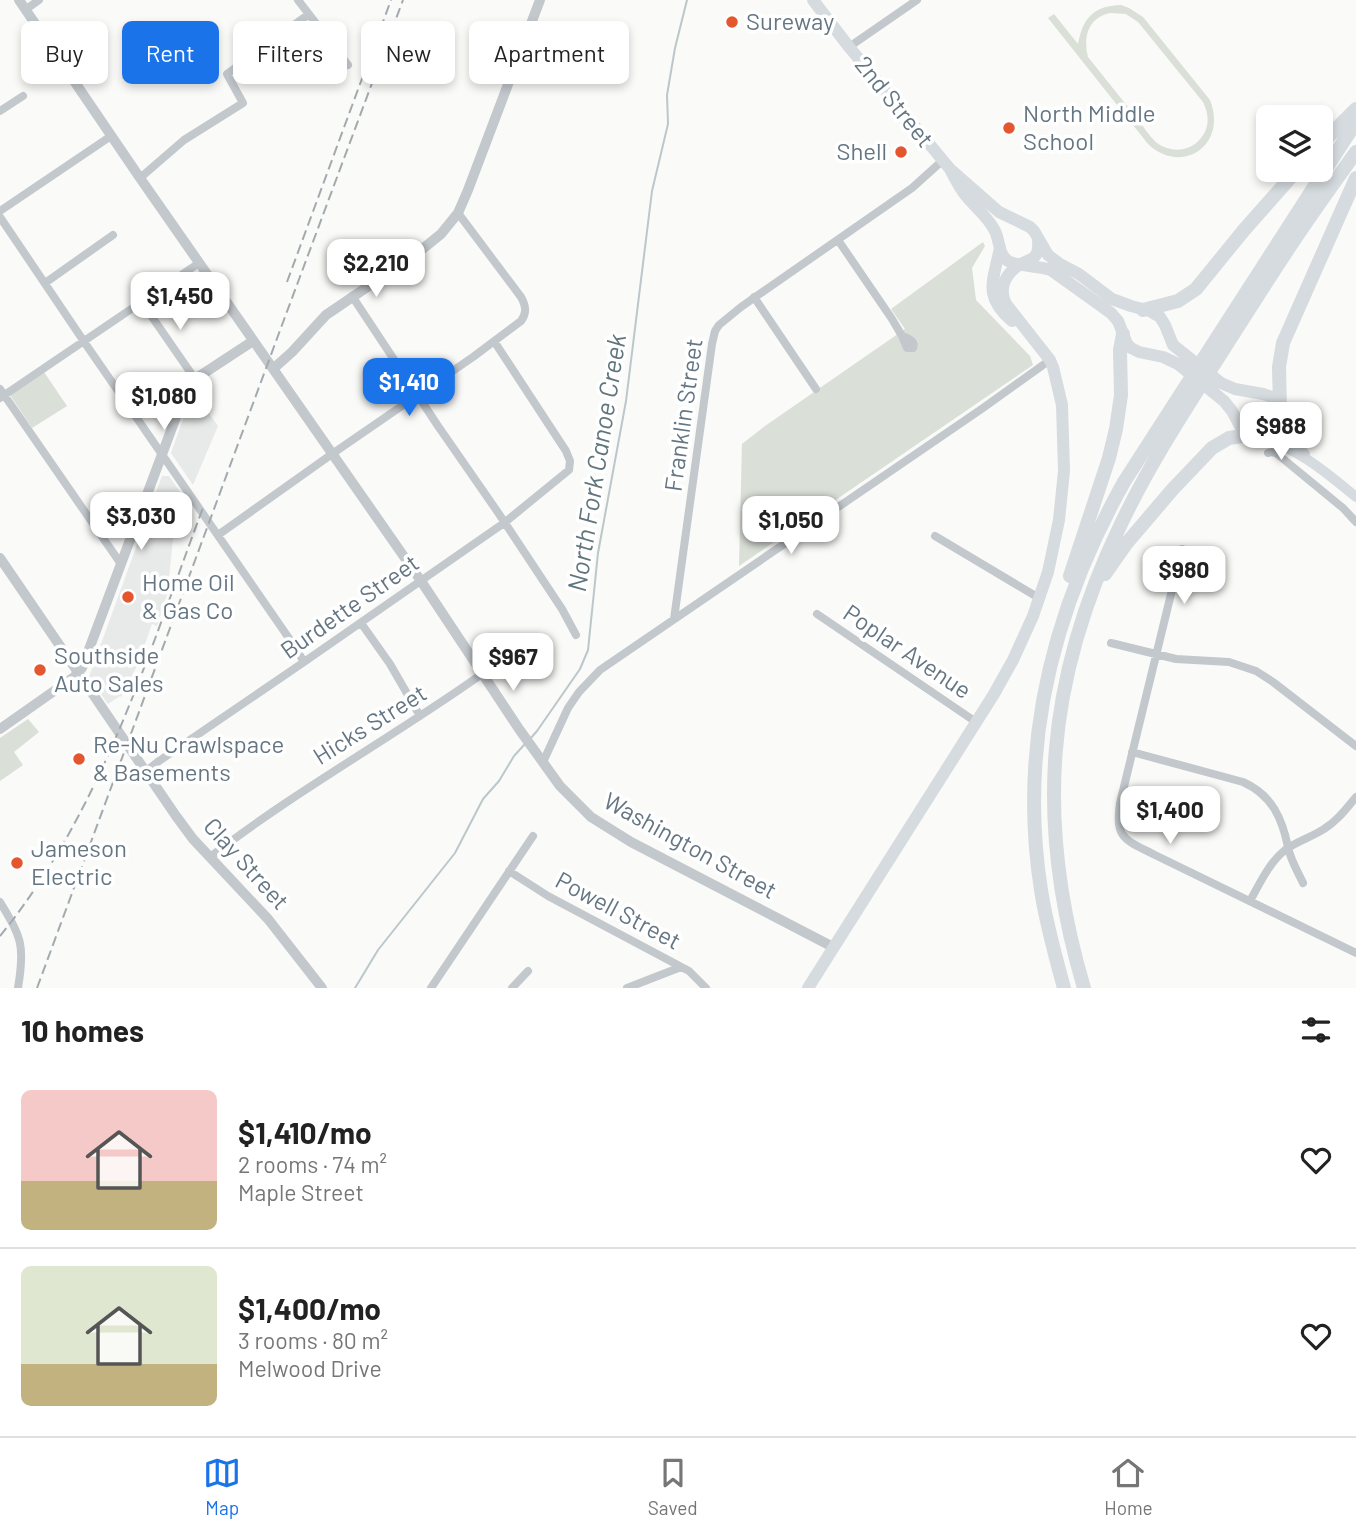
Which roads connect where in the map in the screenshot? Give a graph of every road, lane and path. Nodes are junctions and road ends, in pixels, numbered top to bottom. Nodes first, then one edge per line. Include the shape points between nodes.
1 (19, 0) edge
2 (39, 0) edge
3 (298, 0) edge
4 (540, 0) edge
5 (813, 0) edge
6 (917, 0) edge
7 (25, 10) junction
8 (309, 14) junction
9 (849, 47) junction
10 (348, 65) dead end
11 (23, 96) dead end
12 (1356, 109) edge
13 (0, 111) edge
14 (1356, 122) edge
15 (1333, 132) edge
16 (111, 135) junction
17 (1356, 152) edge
18 (946, 165) junction
19 (140, 178) junction
20 (1356, 178) edge
21 (1286, 182) edge
22 (0, 211) edge
23 (457, 213) junction
24 (0, 216) edge
25 (1018, 223) junction
26 (113, 235) dead end
27 (838, 240) junction
28 (1038, 240) junction
29 (1000, 246) junction
30 (199, 263) junction
31 (1021, 264) junction
32 (45, 283) junction
33 (352, 296) junction
34 (754, 297) junction
35 (141, 302) junction
36 (1143, 310) junction
37 (1123, 334) junction
38 (902, 336) dead end
39 (84, 341) junction
40 (253, 341) junction
41 (495, 341) junction
42 (1036, 343) junction
43 (1220, 346) junction
44 (1050, 360) junction
45 (273, 369) junction
46 (195, 379) junction
47 (816, 389) dead end
48 (1, 394) edge
49 (417, 395) junction
50 (1179, 409) junction
51 (1280, 412) junction
52 (1253, 436) junction
53 (161, 453) junction
54 (1268, 453) dead end
55 (332, 454) junction
56 (1314, 464) junction
57 (1356, 497) edge
58 (1356, 522) edge
59 (504, 523) junction
60 (218, 535) junction
61 (935, 536) dead end
62 (1182, 549) dead end
63 (0, 560) edge
64 (121, 564) junction
65 (421, 581) junction
66 (1039, 597) junction
67 (817, 614) dead end
68 (674, 619) junction
69 (1081, 622) junction
70 (361, 623) junction
71 (576, 635) dead end
72 (1111, 643) dead end
73 (1157, 655) junction
74 (304, 662) junction
75 (79, 672) junction
76 (482, 674) junction
77 (1046, 680) junction
78 (420, 716) junction
79 (976, 722) junction
80 (0, 729) edge
81 (1356, 746) edge
82 (1132, 752) junction
83 (543, 762) junction
84 (145, 772) junction
85 (1356, 797) edge
86 (533, 836) dead end
87 (1288, 848) junction
88 (210, 857) junction
89 (509, 871) junction
90 (1303, 883) dead end
91 (1250, 901) junction
92 (0, 902) edge
93 (833, 947) junction
94 (1356, 953) edge
95 (681, 967) junction
96 (528, 971) dead end
97 (18, 988) edge
98 (322, 988) edge
99 (431, 988) edge
100 (512, 988) edge
101 (627, 988) edge
102 (706, 988) edge
103 (808, 988) edge
104 (1064, 988) edge
105 (1084, 988) edge

1 - 7 street, Washington Street
2 - 7 street
3 - 8 street
4 - 23 street
5 - 9 main road, 2nd Street
6 - 9 street
7 - 16 street, Washington Street
8 - 10 street
8 - 19 street via 226,74 243,103 184,140
9 - 18 main road, 2nd Street
11 - 13 street
12 - 15 highway
14 - 43 highway via 1275,246
16 - 19 street, Washington Street
16 - 22 street
17 - 43 highway
18 - 25 main road, 2nd Street
18 - 27 street, Franklin Street
18 - 29 main road, 2nd Street via 991,224
19 - 30 street, Washington Street
20 - 51 highway via 1283,343
21 - 36 highway via 1196,289 1178,301
23 - 33 street via 434,241
23 - 41 street via 521,297 526,312
24 - 32 street
25 - 28 main road, 2nd Street via 1030,227
25 - 29 main road via 1005,231
26 - 32 street
27 - 34 street, Franklin Street
27 - 38 street
28 - 31 main road via 1037,254
28 - 36 main road, 2nd Street via 1048,255 1112,299
29 - 31 main road, 2nd Street via 1008,261
29 - 42 main road via 992,282 996,304
30 - 35 street
30 - 40 street, Washington Street
31 - 37 main road, 2nd Street via 1058,274 1111,313
31 - 42 main road via 1004,282 1003,299
32 - 39 street
33 - 45 street via 326,315
33 - 49 street
34 - 47 street
34 - 68 street, Franklin Street via 724,320 713,337
35 - 39 street
35 - 46 street
36 - 37 main road via 1129,317
36 - 51 main road, 2nd Street via 1160,317 1173,345 1221,383 1268,396
37 - 52 main road, 2nd Street via 1135,351 1178,364 1224,401 1241,428
37 - 77 highway via 1116,429 1062,600
39 - 48 street
39 - 53 street
40 - 45 street, Washington Street
40 - 46 street
41 - 49 street
41 - 59 street, Burdette Street via 570,461 566,474
42 - 44 main road
43 - 50 highway
44 - 66 main road via 1062,405 1064,471 1054,546
44 - 68 street
45 - 55 street, Washington Street
46 - 53 street
48 - 64 street
49 - 55 street
49 - 59 street
50 - 69 highway via 1122,521
50 - 77 highway via 1124,482 1102,523 1058,634
51 - 52 main road via 1275,430 1267,436
51 - 56 main road via 1288,435
52 - 56 main road via 1277,443
52 - 69 highway via 1219,443 1172,490 1110,567
53 - 60 street
53 - 64 street
54 - 58 street via 1276,453
55 - 60 street
55 - 65 street, Washington Street
56 - 57 main road
59 - 65 street, Burdette Street
59 - 71 street
60 - 74 street
61 - 66 street
62 - 73 street
63 - 75 street, Clay Street
64 - 75 street
65 - 70 street, Burdette Street
65 - 76 street, Washington Street
66 - 79 main road via 1013,660
67 - 79 street, Poplar Avenue
68 - 83 street via 579,692
69 - 105 highway via 1061,706 1053,801 1060,888
70 - 74 street, Burdette Street
70 - 78 street
72 - 73 street
73 - 81 street via 1229,662 1256,671
73 - 82 street
74 - 84 street, Burdette Street
75 - 80 street
75 - 84 street, Clay Street
76 - 78 street, Hicks Street
76 - 83 street, Washington Street
77 - 104 highway via 1036,757 1036,851
78 - 88 street, Hicks Street
79 - 93 main road
82 - 87 street via 1258,790 1278,814
82 - 91 street via 1117,819 1123,836
83 - 93 street, Washington Street via 591,817
84 - 88 street, Clay Street
85 - 87 street via 1332,824
86 - 89 street
87 - 90 street
87 - 91 street via 1272,864
88 - 98 street, Clay Street via 268,919
89 - 95 street, Powell Street
89 - 99 street
91 - 94 street
92 - 97 street via 21,940
93 - 103 main road
95 - 101 street
95 - 102 street, Powell Street
96 - 100 street

